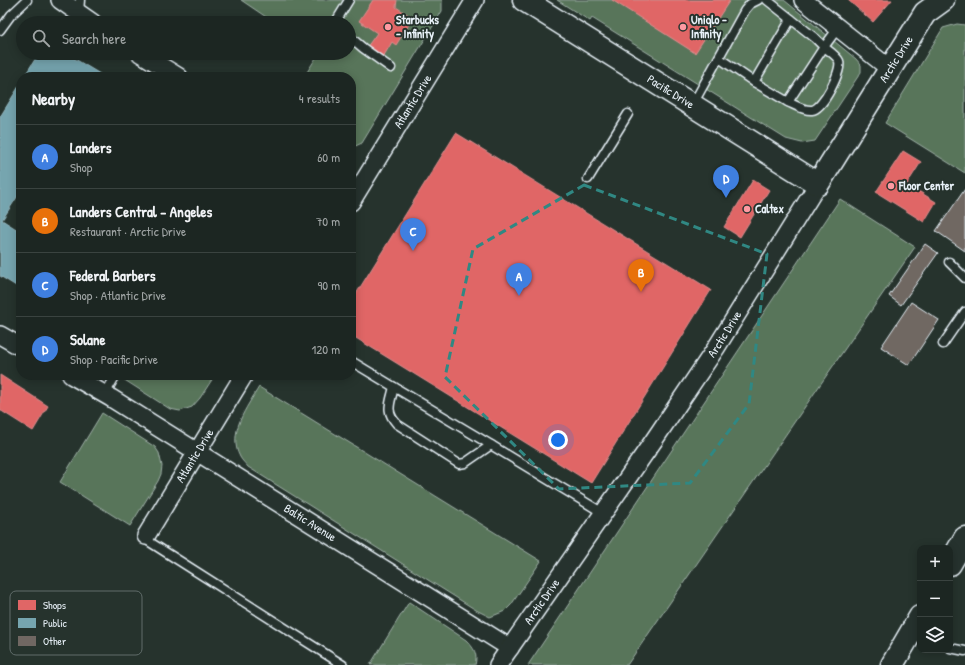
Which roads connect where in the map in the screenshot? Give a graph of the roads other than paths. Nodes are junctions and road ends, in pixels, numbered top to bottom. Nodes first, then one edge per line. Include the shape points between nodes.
1 (27, 0) edge
2 (60, 0) edge
3 (349, 0) edge
4 (475, 0) edge
5 (524, 0) edge
6 (758, 0) edge
7 (767, 0) edge
8 (803, 0) edge
9 (943, 0) edge
10 (80, 6) edge
11 (88, 16) edge
12 (339, 16) edge
13 (791, 19) junction
14 (838, 28) junction
15 (0, 30) edge
16 (356, 42) edge
17 (824, 47) junction
18 (719, 58) junction
19 (151, 60) edge
20 (391, 68) dead end
21 (890, 70) junction
22 (171, 72) edge
23 (754, 82) junction
24 (788, 102) junction
25 (693, 105) junction
26 (628, 114) dead end
27 (588, 179) dead end
28 (818, 184) junction
29 (356, 188) edge
30 (949, 262) dead end
31 (965, 278) edge
32 (965, 312) edge
33 (0, 335) edge
34 (16, 344) edge
35 (942, 344) dead end
36 (356, 365) edge
37 (80, 380) edge
38 (114, 380) edge
39 (241, 380) edge
40 (394, 387) junction
41 (108, 396) junction
42 (490, 445) junction
43 (198, 452) junction
44 (603, 513) junction
45 (145, 537) joint
46 (965, 538) edge
47 (953, 559) edge
48 (917, 628) edge
49 (510, 648) junction
50 (953, 649) edge
51 (965, 652) edge
52 (343, 665) edge
53 (498, 665) edge
54 (892, 665) edge

1 - 15 lane
2 - 10 street
3 - 12 lane
4 - 29 street, Atlantic Drive
5 - 25 main road, Pacific Drive
6 - 18 lane via 745,10
7 - 13 lane
8 - 14 street
9 - 21 main road, Arctic Drive via 926,13
10 - 11 street
13 - 17 lane
13 - 23 lane
14 - 17 lane
14 - 21 street
16 - 20 lane
17 - 24 lane
17 - 24 lane via 840,64 826,98 812,110
18 - 23 lane
18 - 25 lane
19 - 22 street
21 - 28 main road, Arctic Drive
23 - 24 lane
25 - 28 main road, Pacific Drive
26 - 27 lane
28 - 44 street, Arctic Drive via 718,345
30 - 31 lane
32 - 35 lane
33 - 34 street
36 - 40 lane
37 - 41 street, Baltic Avenue
38 - 41 lane
39 - 43 street, Atlantic Drive
40 - 42 lane
40 - 42 lane via 389,412 392,418 397,424 458,464 465,463
41 - 43 street, Baltic Avenue
42 - 44 lane
43 - 45 street, Atlantic Drive
43 - 49 street, Baltic Avenue
44 - 49 street, Arctic Drive
45 - 52 lane via 176,560
46 - 47 main road
48 - 54 main road
49 - 53 street, Arctic Drive
50 - 51 lane

